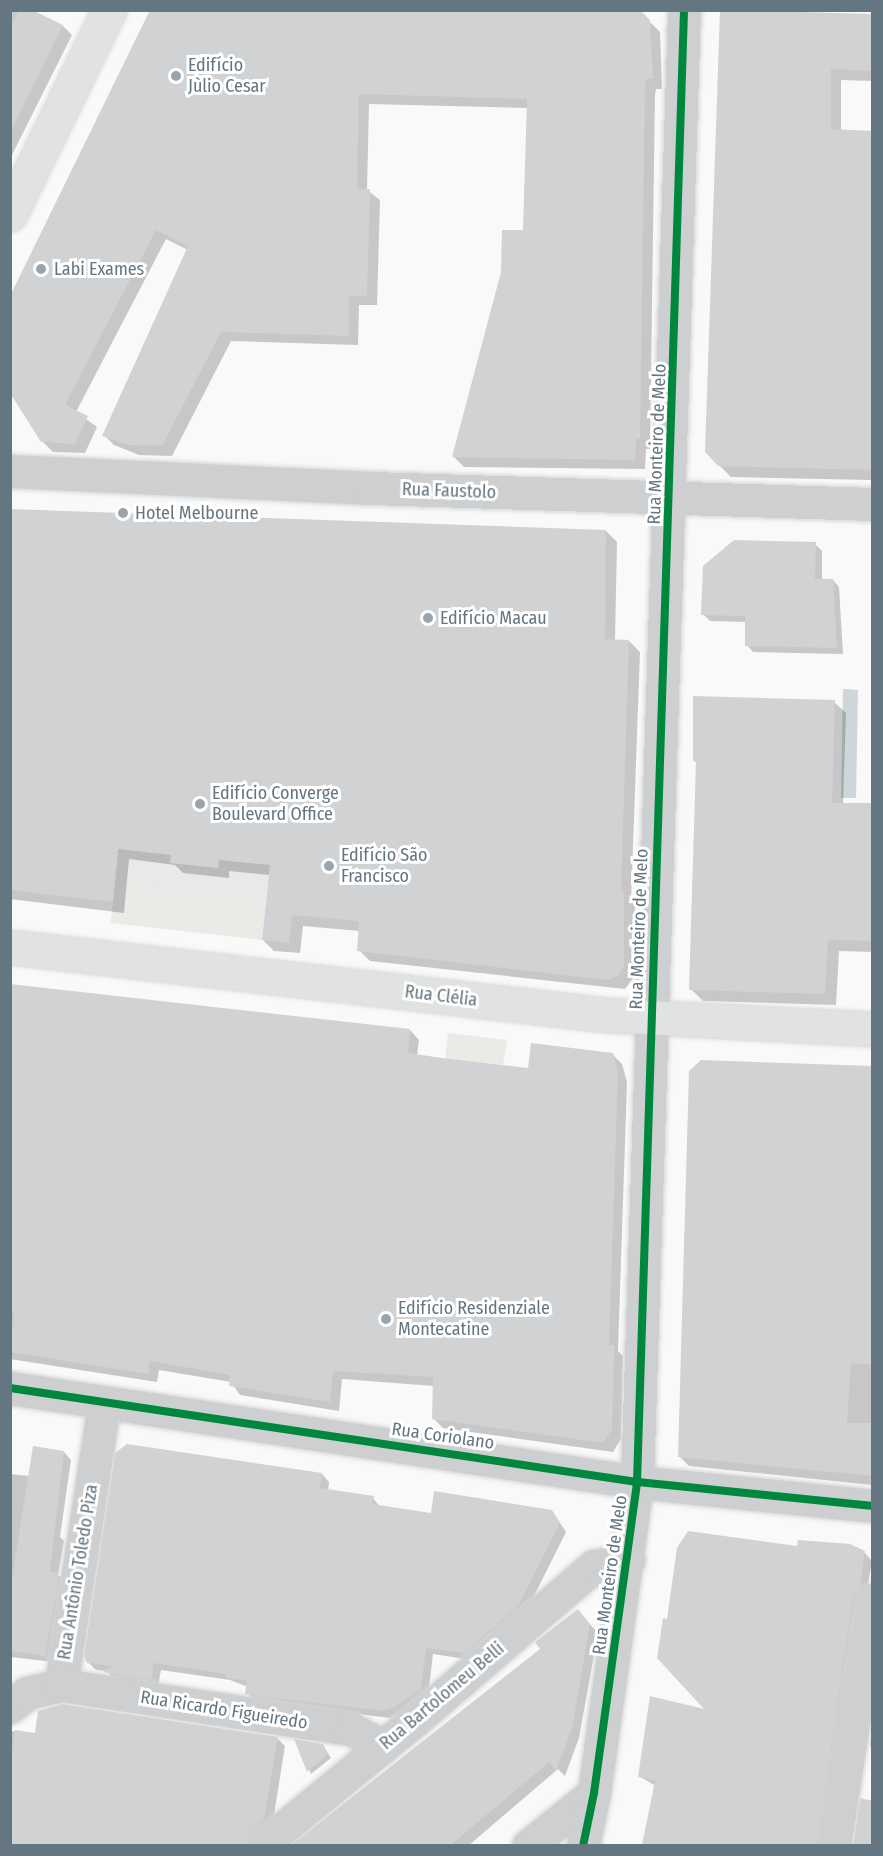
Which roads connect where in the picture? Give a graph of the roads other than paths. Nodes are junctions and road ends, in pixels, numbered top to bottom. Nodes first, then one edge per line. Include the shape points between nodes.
1 (109, 10) edge
2 (684, 10) edge
3 (10, 213) edge
4 (15, 464) edge
5 (670, 498) junction
6 (873, 504) edge
7 (10, 947) edge
8 (651, 1018) junction
9 (873, 1029) edge
10 (10, 1388) edge
11 (104, 1403) junction
12 (637, 1482) junction
13 (873, 1506) edge
14 (628, 1560) junction
15 (873, 1600) edge
16 (61, 1685) junction
17 (10, 1707) edge
18 (383, 1746) junction
19 (594, 1794) junction
20 (261, 1845) edge
21 (528, 1845) edge
22 (583, 1845) edge
23 (834, 1845) edge

1 - 3 main road
2 - 5 street, Rua Monteiro de Melo
4 - 5 street, Rua Faustolo
5 - 6 street, Rua Faustolo
5 - 8 street, Rua Monteiro de Melo
7 - 8 main road, Rua Clélia
8 - 9 main road, Rua Clélia
8 - 12 street, Rua Monteiro de Melo
10 - 11 street, Rua Coriolano
11 - 12 street, Rua Coriolano
11 - 16 street, Rua Antônio Toledo Piza
12 - 13 street, Rua Coriolano
12 - 14 street, Rua Monteiro de Melo
14 - 18 street, Rua Bartolomeu Belli via 594,1566
14 - 19 street, Rua Monteiro de Melo
15 - 23 street
16 - 17 street, Rua Antônio Toledo Piza via 27,1693
16 - 18 street, Rua Ricardo Figueiredo via 351,1729
18 - 20 street, Rua Bartolomeu Belli
19 - 21 street
19 - 22 street, Rua Monteiro de Melo

